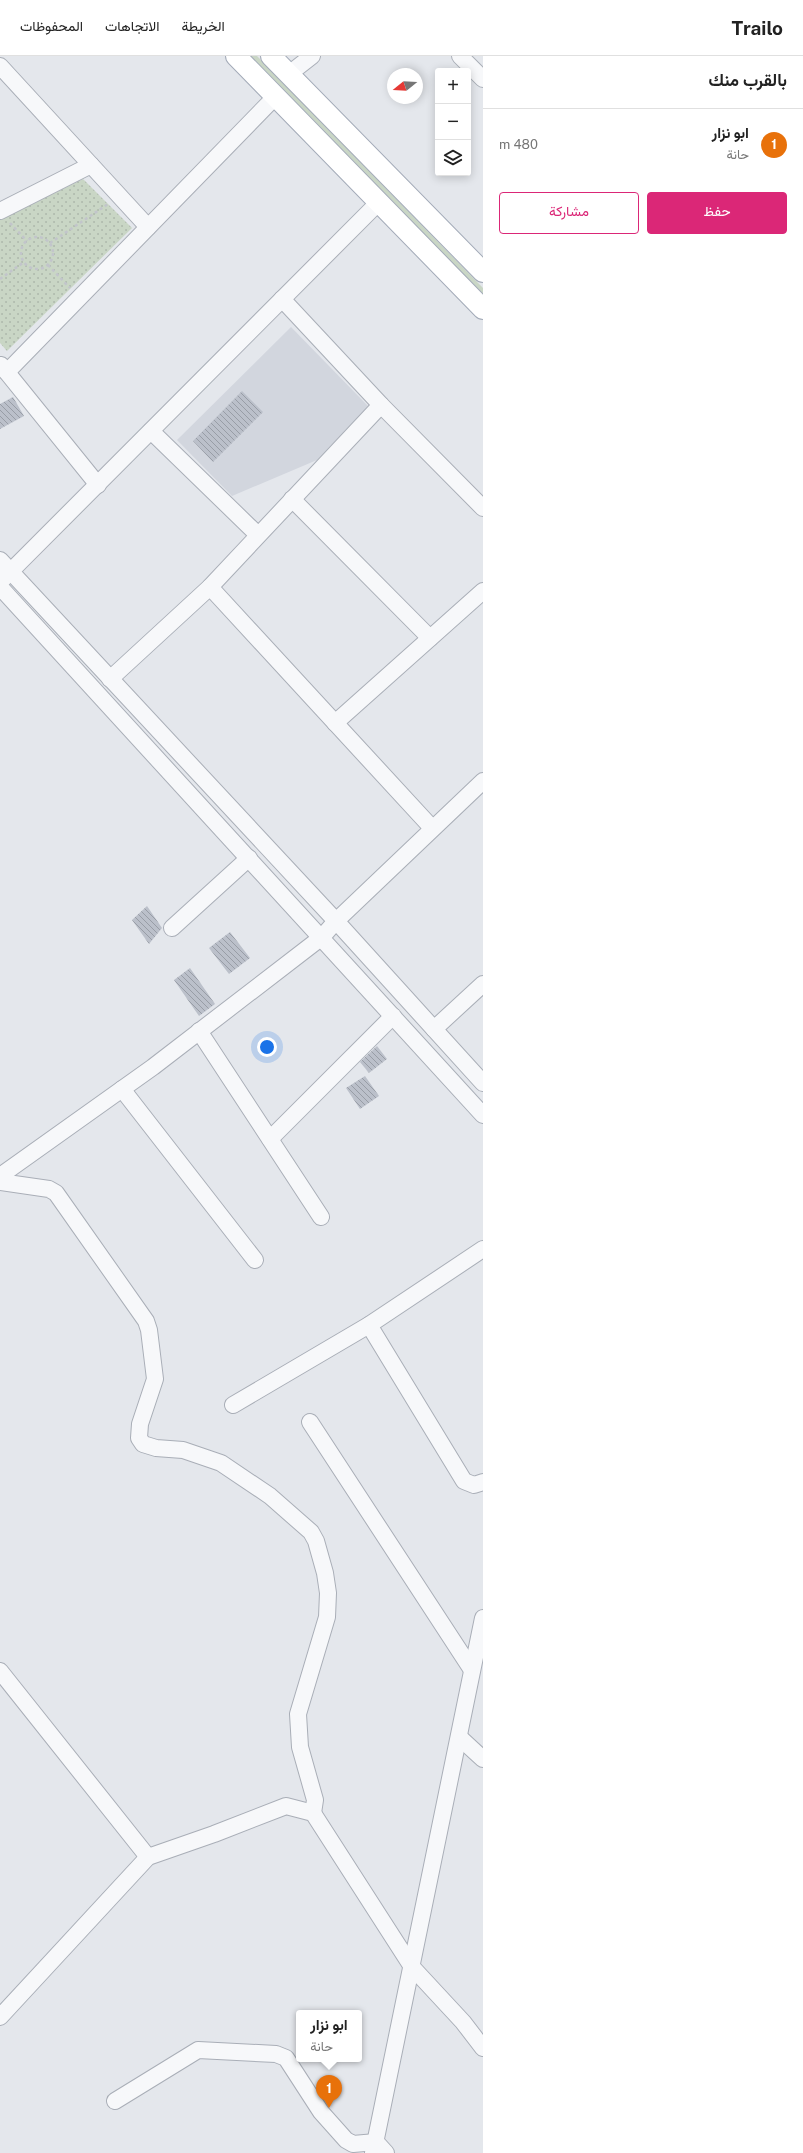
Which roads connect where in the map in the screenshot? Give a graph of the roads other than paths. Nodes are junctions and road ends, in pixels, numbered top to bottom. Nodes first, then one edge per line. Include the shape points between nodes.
1 (236, 56) edge
2 (271, 56) edge
3 (312, 56) edge
4 (460, 56) edge
5 (0, 66) edge
6 (289, 74) junction
7 (483, 79) edge
8 (276, 96) junction
9 (91, 165) junction
10 (379, 202) junction
11 (2, 214) edge
12 (148, 228) junction
13 (483, 272) edge
14 (282, 299) junction
15 (483, 309) edge
16 (3, 368) edge
17 (381, 404) junction
18 (151, 431) junction
19 (98, 485) junction
20 (292, 500) junction
21 (483, 508) edge
22 (258, 535) junction
23 (0, 560) edge
24 (6, 577) edge
25 (0, 587) edge
26 (210, 587) junction
27 (483, 591) edge
28 (430, 638) junction
29 (110, 679) junction
30 (335, 723) junction
31 (483, 781) edge
32 (432, 828) junction
33 (249, 858) junction
34 (336, 921) junction
35 (172, 928) dead end
36 (322, 937) junction
37 (483, 984) edge
38 (393, 1016) junction
39 (434, 1029) junction
40 (199, 1031) junction
41 (483, 1083) edge
42 (122, 1089) junction
43 (483, 1115) edge
44 (270, 1139) junction
45 (0, 1176) edge
46 (0, 1182) edge
47 (321, 1217) dead end
48 (483, 1249) edge
49 (255, 1260) dead end
50 (369, 1325) junction
51 (233, 1405) dead end
52 (310, 1422) dead end
53 (483, 1482) edge
54 (483, 1618) edge
55 (481, 1643) edge
56 (472, 1670) junction
57 (0, 1671) edge
58 (459, 1738) junction
59 (483, 1759) edge
60 (313, 1813) junction
61 (148, 1857) junction
62 (412, 1967) junction
63 (0, 2017) edge
64 (483, 2048) edge
65 (114, 2101) dead end
66 (379, 2149) edge

1 - 8 main road
2 - 6 main road
3 - 6 street
4 - 7 street
5 - 9 street
6 - 13 main road
8 - 10 main road
8 - 12 street
9 - 11 street
9 - 12 street
10 - 14 street
10 - 15 main road
12 - 16 street
14 - 17 street
14 - 18 street
16 - 19 street
17 - 20 street
17 - 21 street
18 - 19 street
18 - 22 street
19 - 24 street
20 - 22 street
20 - 28 street
22 - 26 street
23 - 24 street
24 - 29 street
25 - 33 street
26 - 29 street
26 - 30 street
27 - 28 street
28 - 30 street
29 - 34 street
30 - 32 street
31 - 32 street
32 - 34 street
33 - 35 street
33 - 36 street
34 - 36 street
34 - 39 street
36 - 38 street
36 - 40 street
37 - 39 street
38 - 43 street
38 - 44 street
39 - 41 street
40 - 42 street
40 - 44 street
42 - 45 street
42 - 49 street
44 - 47 street
46 - 60 street via 49,1189 56,1193 146,1321 155,1379 140,1424 139,1438 144,1444 156,1448 183,1450 221,1463 270,1496 311,1532 316,1541 328,1593 327,1617 298,1714 300,1746 315,1800
48 - 50 street
50 - 51 street
50 - 53 street via 464,1481 474,1485
52 - 56 street
54 - 55 street
55 - 56 street
56 - 58 street
57 - 61 street
58 - 59 street
58 - 62 street
60 - 61 street via 286,1806
60 - 62 street
61 - 63 street
62 - 64 street via 464,2022
62 - 66 street
65 - 66 street via 198,2050 276,2054 286,2058 321,2112 346,2140 353,2144

